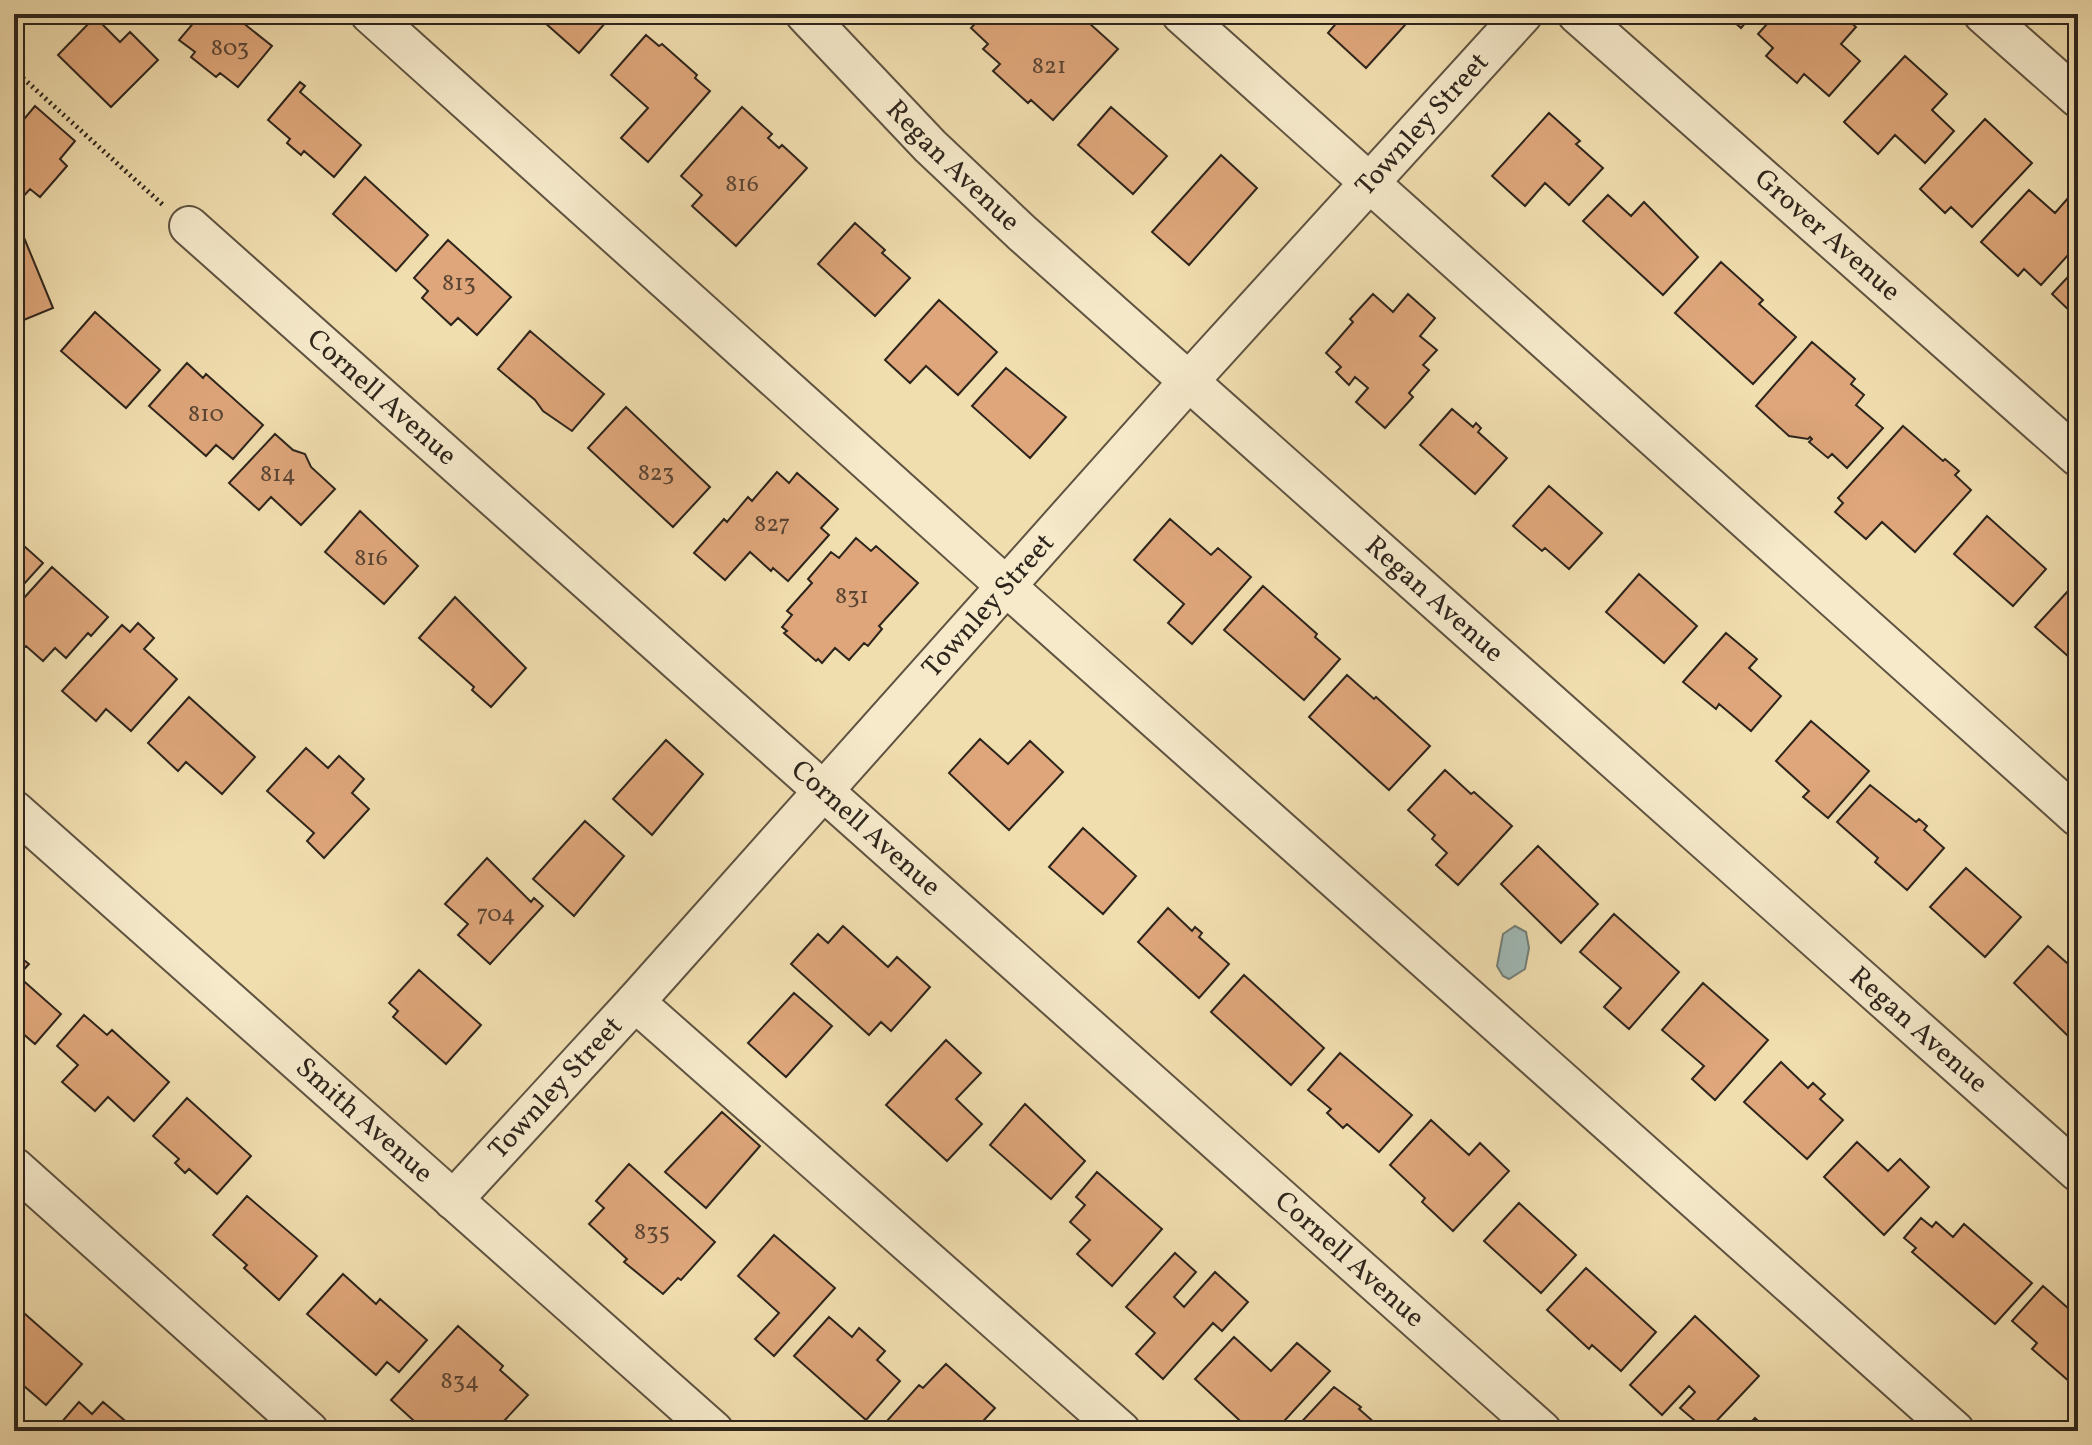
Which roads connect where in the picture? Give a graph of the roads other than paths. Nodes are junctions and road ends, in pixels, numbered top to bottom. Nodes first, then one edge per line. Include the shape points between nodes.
1 (370, 14) edge
2 (805, 14) edge
3 (1181, 14) edge
4 (1523, 14) edge
5 (1577, 14) edge
6 (1983, 14) edge
7 (2078, 98) edge
8 (1370, 184) junction
9 (189, 226) road end
10 (1189, 381) junction
11 (2078, 457) edge
12 (1007, 587) junction
13 (823, 791) junction
14 (14, 810) edge
15 (2078, 817) edge
16 (635, 1002) junction
17 (14, 1167) edge
18 (2078, 1172) edge
19 (453, 1200) junction
20 (309, 1431) edge
21 (714, 1431) edge
22 (1121, 1431) edge
23 (1542, 1431) edge
24 (1955, 1431) edge

1 - 12 street
2 - 10 street, Regan Avenue via 971,187
3 - 8 street
4 - 8 street, Townley Street
5 - 11 street, Grover Avenue
6 - 7 street
8 - 10 street, Townley Street
8 - 15 street
9 - 13 street, Cornell Avenue
10 - 12 street, Townley Street
10 - 18 street, Regan Avenue
12 - 13 street, Townley Street
12 - 24 street
13 - 16 street, Townley Street
13 - 23 street, Cornell Avenue
14 - 19 street, Smith Avenue
16 - 19 street, Townley Street
16 - 22 street
17 - 20 street
19 - 21 street, Smith Avenue

